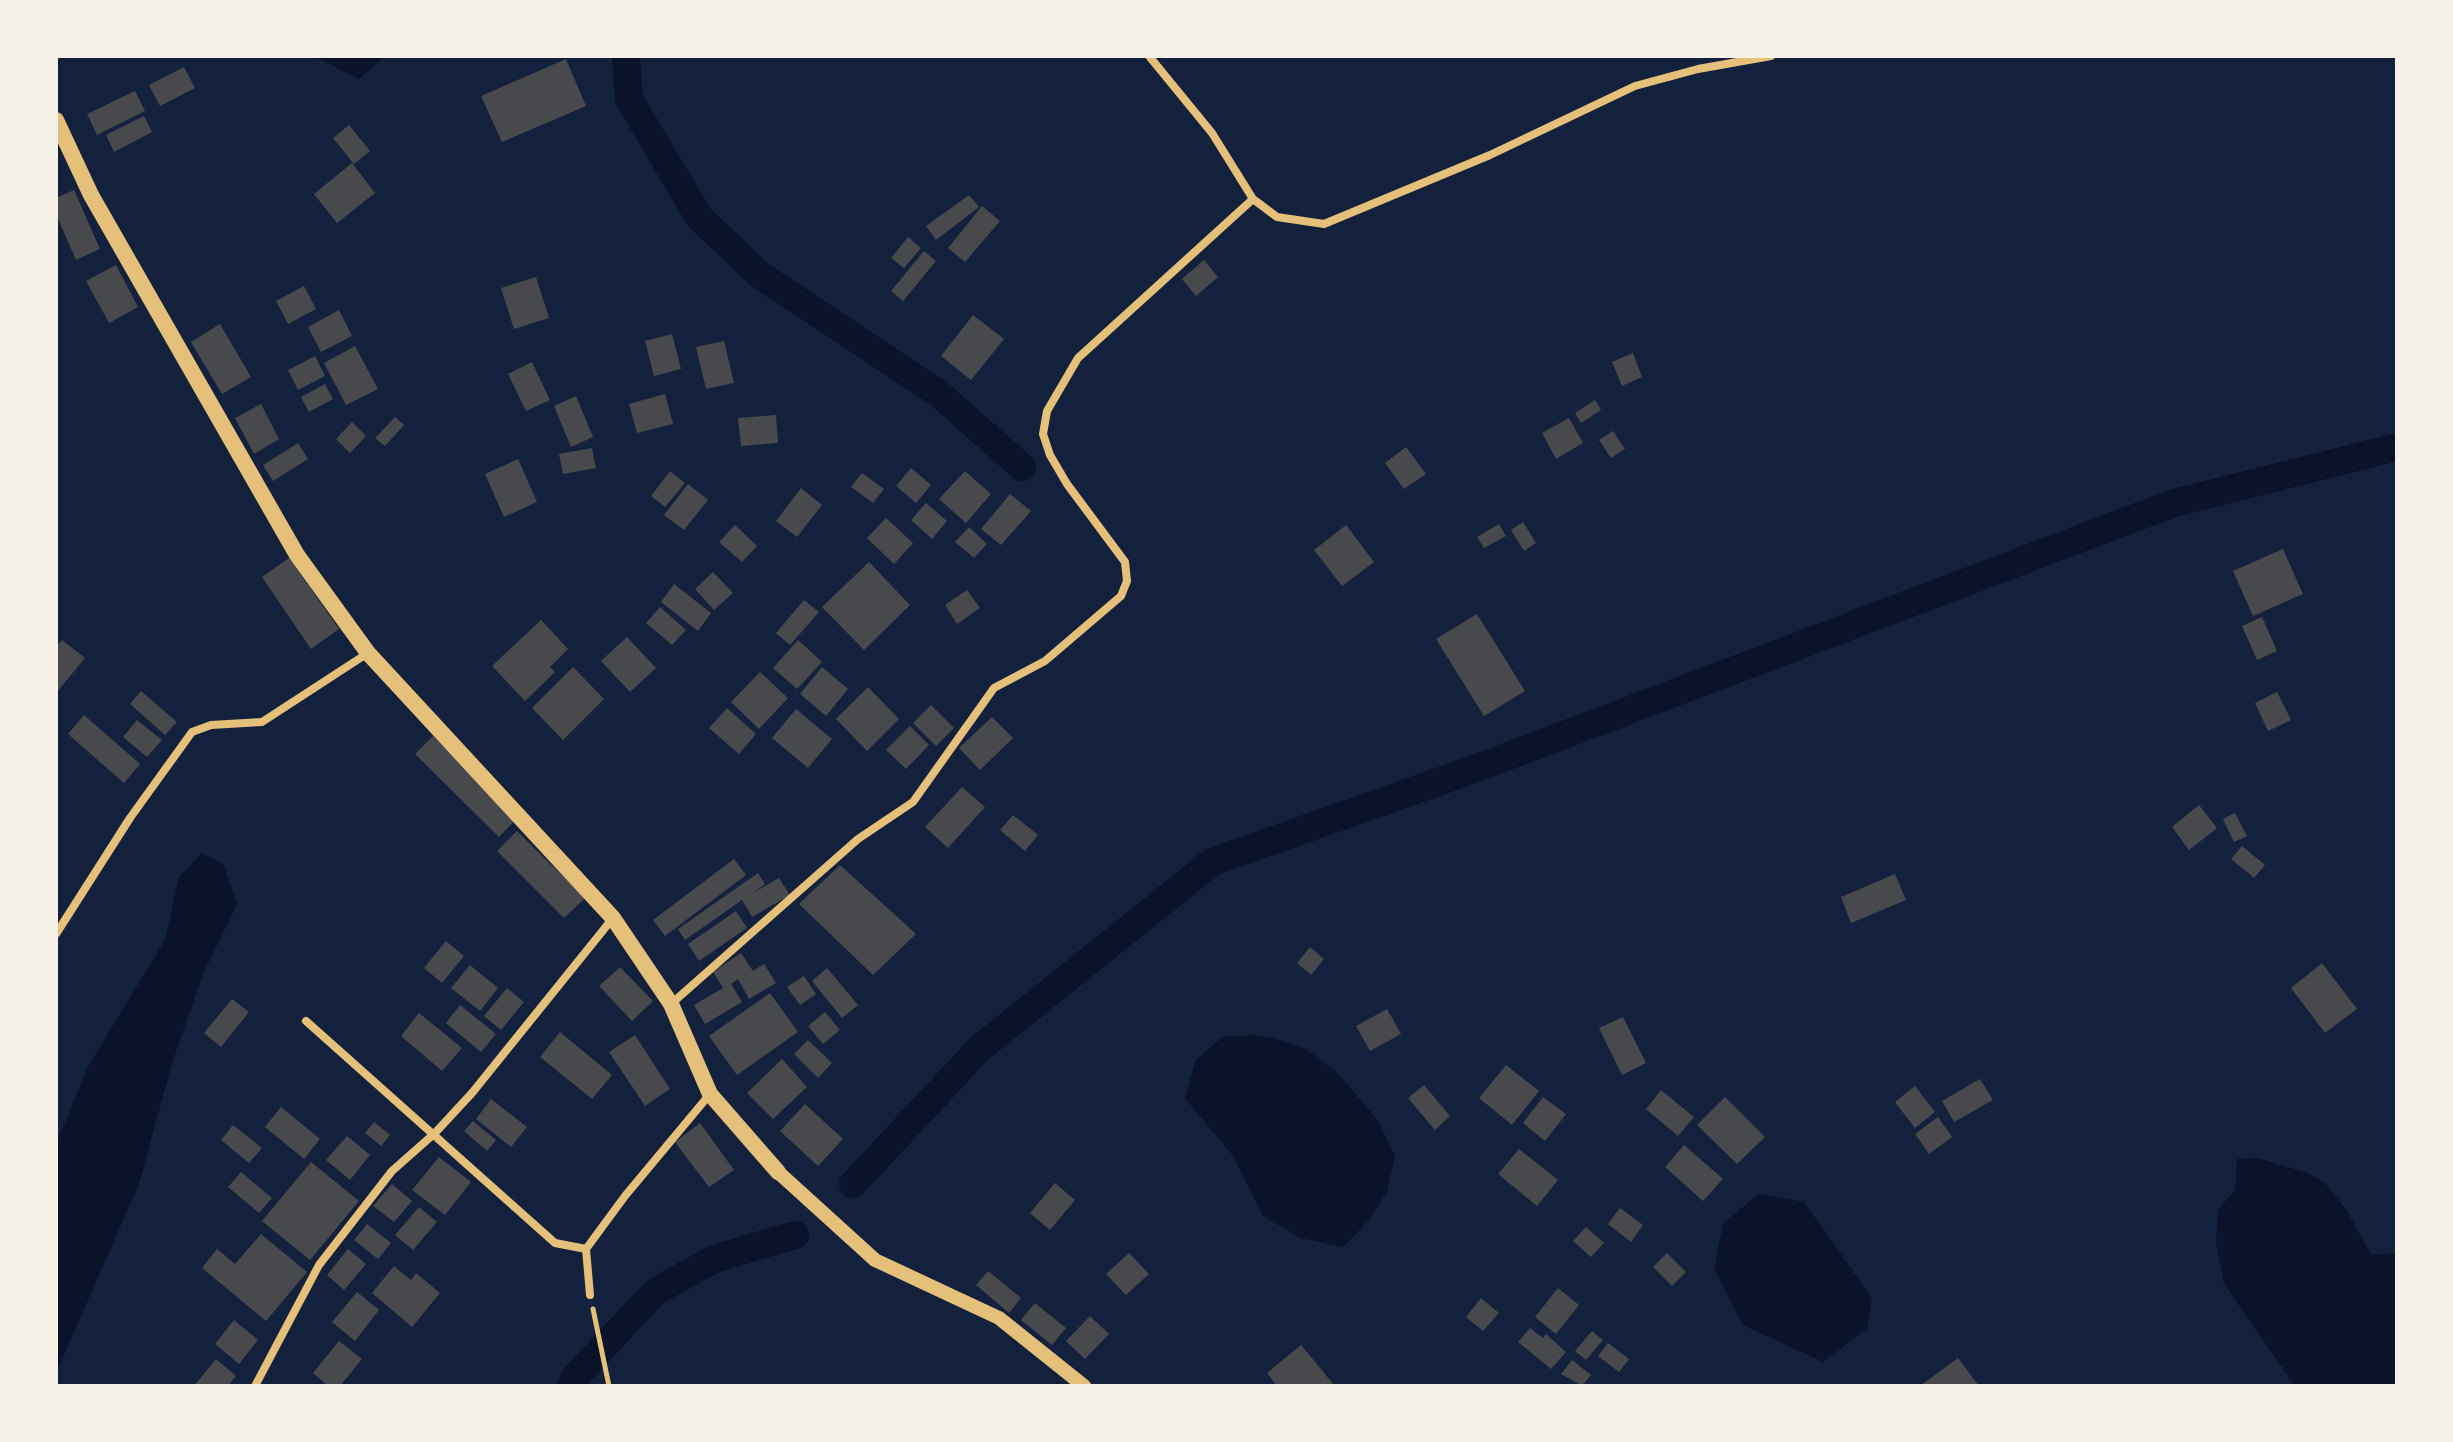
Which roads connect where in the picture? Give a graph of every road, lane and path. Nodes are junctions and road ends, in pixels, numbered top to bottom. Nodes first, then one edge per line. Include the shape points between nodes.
1 (1149, 56) edge
2 (1771, 56) edge
3 (56, 120) edge
4 (1253, 199) junction
5 (368, 653) junction
6 (613, 918) junction
7 (56, 934) edge
8 (671, 1004) junction
9 (306, 1021) dead end
10 (710, 1094) junction
11 (435, 1133) junction
12 (778, 1172) joint
13 (586, 1249) junction
14 (590, 1295) joint
15 (255, 1386) edge
16 (609, 1386) edge
17 (1084, 1386) edge

1 - 4 street via 1212,133
2 - 4 street via 1635,86 1490,155 1324,224 1277,217
3 - 5 main road via 91,195 297,555
4 - 8 street via 1078,358 1047,411 1043,434 1050,455 1125,562 1127,581 1121,596 1045,661 994,688 913,802 858,839
5 - 6 main road
5 - 7 street via 262,722 211,725 192,732
6 - 8 main road
6 - 11 street
8 - 10 main road
9 - 11 street
10 - 12 main road
10 - 13 street
11 - 13 street via 555,1243
11 - 15 street via 392,1171 319,1265
12 - 17 street via 875,1260 999,1318
13 - 14 street
14 - 16 path

